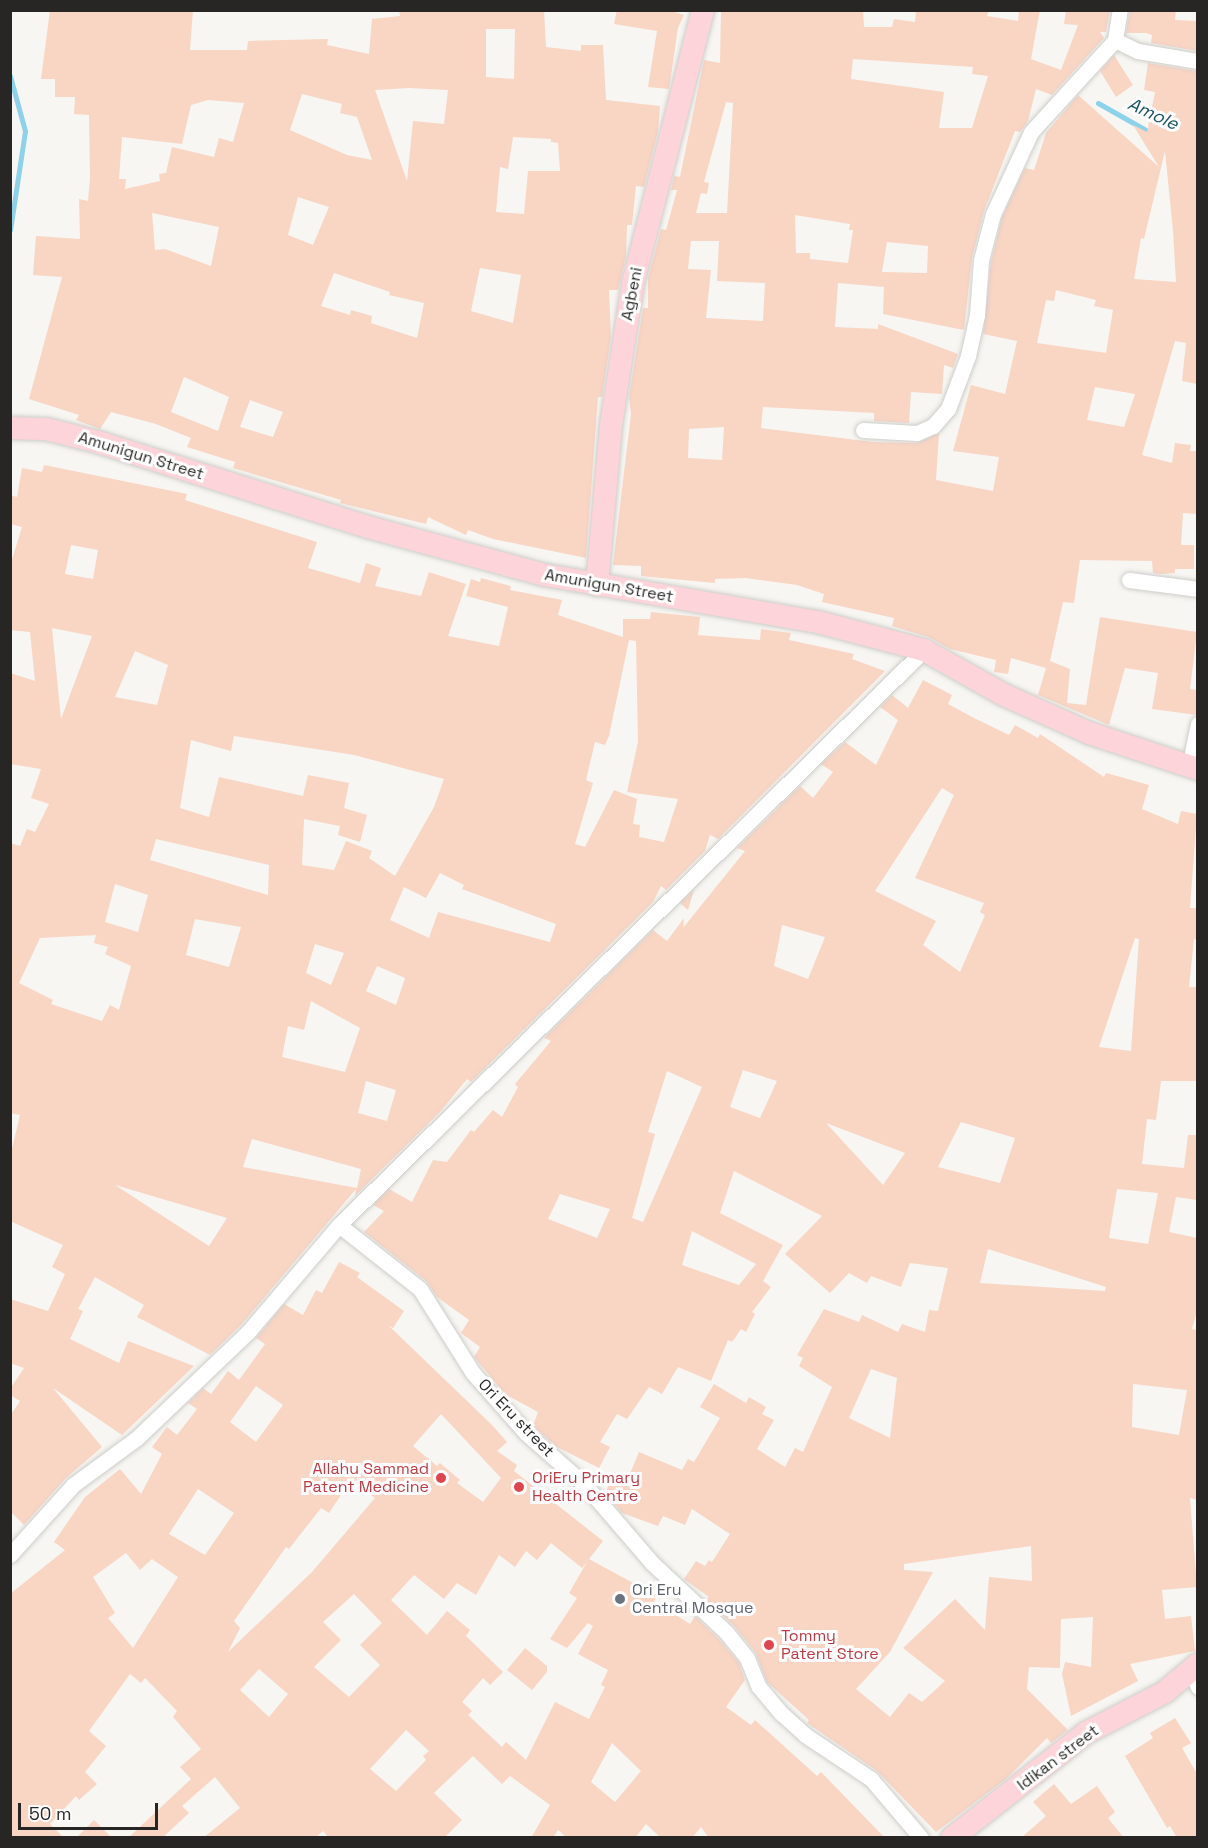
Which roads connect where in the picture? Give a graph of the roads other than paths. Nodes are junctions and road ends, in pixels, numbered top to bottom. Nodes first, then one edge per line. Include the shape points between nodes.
1 (703, 10) edge
2 (1120, 10) edge
3 (1115, 40) junction
4 (1197, 61) edge
5 (10, 428) edge
6 (863, 430) dead end
7 (1129, 580) dead end
8 (597, 585) junction
9 (1197, 589) edge
10 (924, 651) junction
11 (1197, 724) edge
12 (1193, 768) edge
13 (339, 1225) junction
14 (10, 1555) edge
15 (1195, 1673) edge
16 (921, 1838) edge
17 (952, 1838) edge

1 - 8 main road, Agbeni via 633,283 611,425
2 - 3 street
3 - 4 street via 1138,51
3 - 6 street via 1031,132 993,214 981,260 977,315 968,356 948,409 933,426 917,433
5 - 8 main road, Amunigun Street via 46,429 98,442 368,527 544,575
7 - 9 street
8 - 10 main road, Amunigun Street via 818,622
10 - 12 main road, Amunigun Street via 1002,694 1089,733
10 - 13 street
11 - 12 street
13 - 14 street via 248,1332 137,1438 73,1485
13 - 16 street, Ori Eru street via 420,1289 473,1373 526,1433 585,1485 652,1563 726,1632 747,1658 759,1688 782,1714 805,1735 871,1779
15 - 17 main road, Idikan street via 1086,1733

